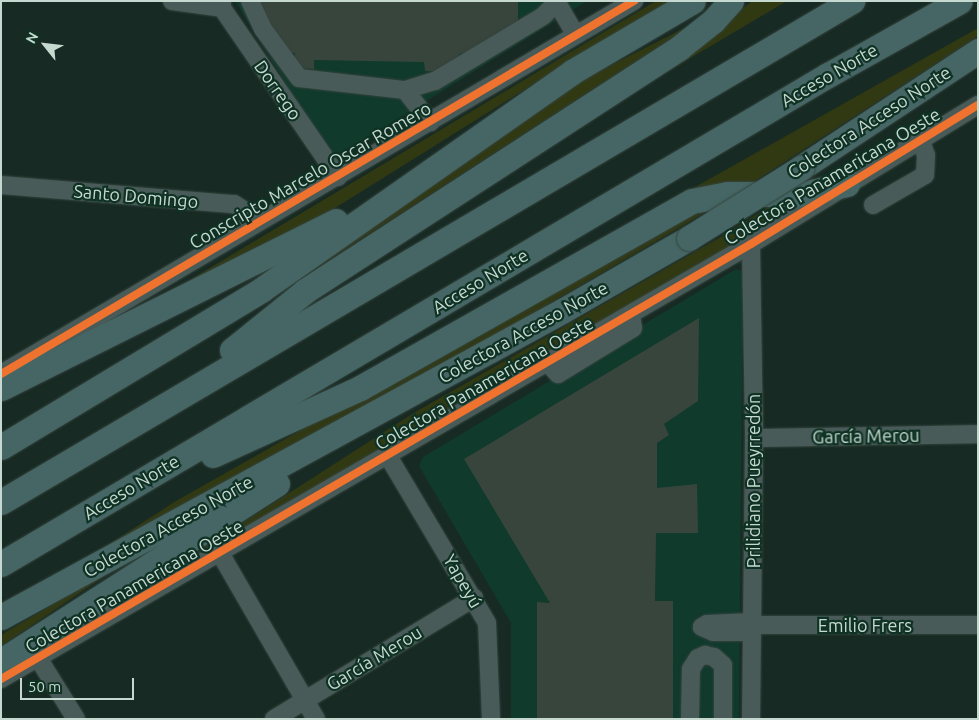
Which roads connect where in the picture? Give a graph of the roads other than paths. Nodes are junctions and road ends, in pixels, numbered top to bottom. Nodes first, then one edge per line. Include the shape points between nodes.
1 (172, 1) edge
2 (250, 1) edge
3 (731, 1) edge
4 (852, 1) edge
5 (960, 1) edge
6 (556, 2) edge
7 (625, 3) edge
8 (688, 4) edge
9 (222, 5) edge
10 (576, 35) junction
11 (975, 52) edge
12 (405, 90) junction
13 (978, 105) edge
14 (430, 122) junction
15 (920, 139) junction
16 (446, 161) junction
17 (338, 177) junction
18 (1, 184) edge
19 (846, 184) junction
20 (873, 204) dead end
21 (247, 229) junction
22 (751, 244) junction
23 (453, 371) junction
24 (1, 374) edge
25 (1, 388) edge
26 (169, 402) junction
27 (36, 426) junction
28 (978, 434) edge
29 (754, 438) junction
30 (1, 440) edge
31 (1, 447) edge
32 (388, 456) junction
33 (1, 502) edge
34 (94, 509) junction
35 (220, 554) junction
36 (1, 564) edge
37 (474, 598) junction
38 (1, 618) edge
39 (978, 624) edge
40 (752, 626) junction
41 (705, 655) junction
42 (38, 658) junction
43 (1, 661) edge
44 (1, 679) edge
45 (305, 700) junction
46 (76, 719) edge
47 (274, 719) edge
48 (316, 719) edge
49 (491, 719) edge
50 (690, 719) edge
51 (723, 719) edge
52 (752, 719) edge

1 - 9 street
2 - 12 street via 264,29 299,78
3 - 26 highway via 713,21 679,48 305,291
4 - 26 highway
5 - 34 highway, Acceso Norte via 828,75
6 - 10 street
6 - 12 street via 543,16 435,82
7 - 10 street, Conscripto Marcelo Oscar Romero
8 - 16 highway via 572,72
9 - 17 street, Dorrego
10 - 14 street, Conscripto Marcelo Oscar Romero
11 - 23 highway, Colectora Acceso Norte, bridge via 689,238
12 - 14 street
13 - 15 street, Colectora Panamericana Oeste
14 - 17 street, Conscripto Marcelo Oscar Romero
15 - 19 street, Colectora Panamericana Oeste
15 - 20 street via 926,155 925,175
16 - 25 highway via 310,235
16 - 27 highway via 261,290
17 - 21 street, Conscripto Marcelo Oscar Romero
18 - 21 street, Santo Domingo via 234,204 250,214
19 - 22 street, Colectora Panamericana Oeste
19 - 34 highway via 803,194 727,194 692,202 360,388
21 - 24 street, Conscripto Marcelo Oscar Romero
22 - 29 street, Prilidiano Pueyrredón
22 - 32 street, Colectora Panamericana Oeste
23 - 38 highway, Colectora Acceso Norte
23 - 43 highway
26 - 33 highway
27 - 30 street
27 - 31 highway
28 - 29 street, García Merou
29 - 40 street, Prilidiano Pueyrredón
32 - 35 street, Colectora Panamericana Oeste
32 - 37 street, Yapeyú
34 - 36 highway, Acceso Norte
35 - 42 street, Colectora Panamericana Oeste
35 - 45 street
37 - 45 street, García Merou
37 - 49 street, Yapeyú via 490,635
39 - 40 street, Emilio Frers
40 - 41 street, Emilio Frers via 707,624 702,627
40 - 52 street, Prilidiano Pueyrredón
41 - 50 street via 698,658 691,670
41 - 51 street via 714,657 723,665
42 - 44 street, Colectora Panamericana Oeste
42 - 46 street
45 - 47 street, García Merou
45 - 48 street

